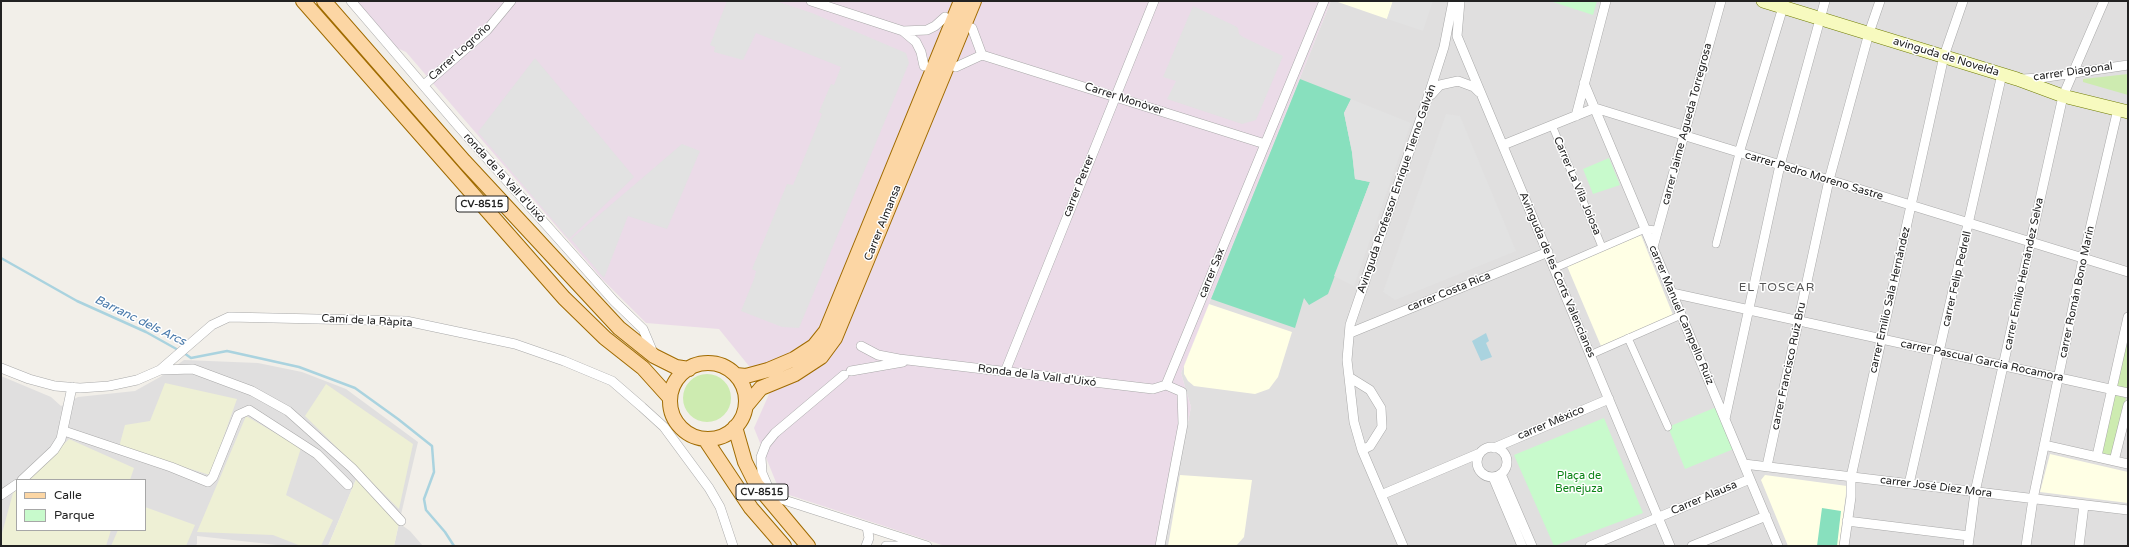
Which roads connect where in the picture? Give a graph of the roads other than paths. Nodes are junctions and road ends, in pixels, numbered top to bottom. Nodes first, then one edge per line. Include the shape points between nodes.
1 (303, 1) edge
2 (324, 1) edge
3 (351, 1) edge
4 (511, 1) edge
5 (811, 1) edge
6 (961, 1) edge
7 (974, 1) edge
8 (1154, 1) edge
9 (1324, 1) edge
10 (1453, 1) edge
11 (1460, 1) edge
12 (1606, 1) edge
13 (1721, 1) edge
14 (1826, 1) edge
15 (1880, 1) edge
16 (1963, 1) edge
17 (2104, 1) edge
18 (1768, 2) edge
19 (1783, 7) junction
20 (945, 17) dead end
21 (1820, 18) junction
22 (972, 28) dead end
23 (904, 31) junction
24 (1869, 33) junction
25 (982, 55) junction
26 (1944, 56) junction
27 (2128, 65) edge
28 (924, 66) dead end
29 (956, 67) dead end
30 (2072, 72) junction
31 (2002, 74) junction
32 (2017, 78) junction
33 (1584, 83) junction
34 (424, 85) junction
35 (1482, 95) junction
36 (1115, 96) junction
37 (2063, 96) junction
38 (1428, 97) junction
39 (1595, 108) junction
40 (2123, 111) edge
41 (1576, 116) junction
42 (1552, 125) junction
43 (1684, 136) junction
44 (1265, 144) junction
45 (1503, 145) junction
46 (1739, 153) junction
47 (1780, 165) junction
48 (1829, 180) junction
49 (1911, 206) junction
50 (1969, 224) junction
51 (1645, 229) junction
52 (1658, 230) junction
53 (2031, 243) junction
54 (1716, 244) dead end
55 (1602, 247) junction
56 (1653, 247) junction
57 (1548, 252) junction
58 (2084, 259) junction
59 (1554, 268) junction
60 (2128, 272) edge
61 (1672, 293) junction
62 (1749, 309) junction
63 (1681, 315) junction
64 (822, 316) dead end
65 (2128, 317) edge
66 (1799, 320) junction
67 (826, 331) junction
68 (1350, 333) junction
69 (1628, 338) junction
70 (1881, 339) junction
71 (861, 346) dead end
72 (1940, 352) junction
73 (1590, 355) junction
74 (654, 356) junction
75 (908, 360) junction
76 (2004, 366) junction
77 (1, 368) edge
78 (688, 369) junction
79 (160, 370) junction
80 (1005, 372) junction
81 (736, 375) junction
82 (1349, 377) junction
83 (2059, 378) junction
84 (1166, 385) junction
85 (72, 387) junction
86 (2112, 388) junction
87 (2128, 393) edge
88 (670, 398) junction
89 (1609, 399) junction
90 (2128, 405) edge
91 (746, 406) junction
92 (1725, 419) junction
93 (736, 427) junction
94 (1668, 427) dead end
95 (64, 431) junction
96 (705, 439) junction
97 (2044, 445) junction
98 (1494, 448) junction
99 (1362, 450) junction
100 (1480, 453) junction
101 (743, 456) junction
102 (2097, 456) junction
103 (2114, 461) junction
104 (1744, 464) junction
105 (2128, 464) edge
106 (1767, 466) junction
107 (1497, 476) junction
108 (1851, 477) junction
109 (23, 479) edge
110 (1750, 479) junction
111 (1910, 484) junction
112 (16, 485) edge
113 (348, 485) dead end
114 (766, 485) junction
115 (1975, 492) junction
116 (1, 495) edge
117 (1381, 495) junction
118 (2033, 499) junction
119 (2084, 505) junction
120 (2128, 510) edge
121 (1766, 516) junction
122 (1658, 518) junction
123 (401, 521) dead end
124 (1847, 521) junction
125 (867, 527) junction
126 (1969, 536) junction
127 (733, 546) edge
128 (784, 546) edge
129 (808, 546) edge
130 (866, 546) edge
131 (886, 546) edge
132 (906, 546) edge
133 (927, 546) edge
134 (1160, 546) edge
135 (1403, 546) edge
136 (1522, 546) edge
137 (1532, 546) edge
138 (1590, 546) edge
139 (1670, 546) edge
140 (1692, 546) edge
141 (1778, 546) edge
142 (1844, 546) edge
143 (1968, 546) edge
144 (2026, 546) edge
145 (2079, 546) edge

1 - 88 main road, CV-8515 via 564,298 605,338 643,368
2 - 74 main road, CV-8515 via 464,161 619,328
3 - 34 street, ronda de la Vall d'Uixó
4 - 34 street, Carrer Logroño via 487,30
5 - 23 street
6 - 67 main road, Carrer Almansa
7 - 91 main road, Carrer Almansa via 835,338 821,357 795,374 761,388
8 - 36 street, carrer Petrer
9 - 44 street, carrer Sax
10 - 38 street, Avinguda Professor Enrique Tierno Galván via 1444,47
11 - 35 street, Avinguda de les Corts Valencianes via 1457,36
12 - 33 street
13 - 43 street, carrer Jaime Agueda Torregrosa
14 - 21 street
15 - 24 street, carrer Francisco Ruiz Bru
16 - 26 street, carrer Emilio Sala Hernández
17 - 30 street, carrer Emilio Hernández Selva
18 - 19 main road, avinguda de Novelda
19 - 21 main road, avinguda de Novelda
19 - 46 street
20 - 23 street via 927,30
21 - 24 main road, avinguda de Novelda
21 - 47 street
22 - 25 street
23 - 28 street via 916,42
24 - 26 main road, avinguda de Novelda
24 - 48 street, carrer Francisco Ruiz Bru
25 - 29 street
25 - 36 street, Carrer Monòver
26 - 31 main road, avinguda de Novelda
26 - 49 street, carrer Emilio Sala Hernández
27 - 30 street, carrer Diagonal
30 - 32 street, carrer Diagonal via 2040,78
30 - 37 street, carrer Emilio Hernández Selva
31 - 32 main road, avinguda de Novelda
31 - 50 street, carrer Felip Pedrell
32 - 37 main road, avinguda de Novelda
33 - 39 street, carrer Manuel Campello Ruiz
33 - 41 street
34 - 74 street, ronda de la Vall d'Uixó via 458,127 614,301 643,329
35 - 38 street via 1474,87 1458,81 1440,85
35 - 45 street, Avinguda de les Corts Valencianes
36 - 44 street, Carrer Monòver
36 - 80 street, carrer Petrer
37 - 40 main road, avinguda de Novelda
37 - 53 street, carrer Emilio Hernández Selva
38 - 68 street, Avinguda Professor Enrique Tierno Galván via 1350,325
39 - 41 street
39 - 43 street, carrer Pedro Moreno Sastre
39 - 51 street, carrer Manuel Campello Ruiz
40 - 58 street, carrer Román Bono Marín
41 - 42 street
42 - 45 street
42 - 55 street, Carrer La Vila Joiosa
43 - 46 street, carrer Pedro Moreno Sastre
43 - 52 street, carrer Jaime Agueda Torregrosa
44 - 84 street, carrer Sax
45 - 57 street, Avinguda de les Corts Valencianes
46 - 47 street, carrer Pedro Moreno Sastre
46 - 54 street
47 - 48 street, carrer Pedro Moreno Sastre
47 - 62 street
48 - 49 street, carrer Pedro Moreno Sastre
48 - 66 street, carrer Francisco Ruiz Bru
49 - 50 street, carrer Pedro Moreno Sastre
49 - 70 street, carrer Emilio Sala Hernández
50 - 53 street, carrer Pedro Moreno Sastre
50 - 72 street, carrer Felip Pedrell
51 - 52 street, Carrer La Vila Joiosa
51 - 55 street, Carrer La Vila Joiosa
51 - 56 street, carrer Manuel Campello Ruiz
52 - 56 street, carrer Jaime Agueda Torregrosa
53 - 58 street, carrer Pedro Moreno Sastre
53 - 76 street, carrer Emilio Hernández Selva
55 - 59 street, Carrer La Vila Joiosa
56 - 61 street, carrer Manuel Campello Ruiz
57 - 59 street, Avinguda de les Corts Valencianes
57 - 68 street, carrer Costa Rica
58 - 60 street, carrer Pedro Moreno Sastre
58 - 83 street, carrer Román Bono Marín
59 - 73 street, Avinguda de les Corts Valencianes
61 - 62 street, carrer Pascual Garcia Rocamora
61 - 63 street, carrer Manuel Campello Ruiz
62 - 66 street, carrer Pascual Garcia Rocamora
62 - 92 street
63 - 69 street
63 - 92 street, carrer Manuel Campello Ruiz
64 - 67 main road
65 - 86 street
66 - 70 street, carrer Pascual Garcia Rocamora
66 - 106 street, carrer Francisco Ruiz Bru
67 - 81 main road, Carrer Almansa via 814,346 794,359 768,370 746,376
68 - 82 street, Avinguda Professor Enrique Tierno Galván via 1347,360
69 - 73 street
69 - 94 street
70 - 72 street, carrer Pascual Garcia Rocamora
70 - 108 street, carrer Emilio Sala Hernández
71 - 75 street, Ronda de la Vall d'Uixó via 878,355
72 - 76 street, carrer Pascual Garcia Rocamora
72 - 111 street, carrer Felip Pedrell
73 - 89 street, Avinguda de les Corts Valencianes
74 - 78 main road, CV-8515 via 676,367
75 - 80 street, Ronda de la Vall d'Uixó
75 - 114 street, Ronda de la Vall d'Uixó via 848,373 775,433 766,444 761,458
76 - 83 street, carrer Pascual Garcia Rocamora
76 - 115 street, carrer Emilio Hernández Selva
77 - 85 street, Camí de la Ràpita via 55,386
78 - 81 main road via 708,363 728,369
78 - 88 main road via 676,381
79 - 85 street, Camí de la Ràpita via 137,380 109,386
79 - 123 street via 194,369 252,391 288,411 352,468
79 - 127 street, Camí de la Ràpita via 212,325 229,317 406,321 515,344 612,381 664,427 709,488 720,507
80 - 84 street, Ronda de la Vall d'Uixó via 1153,389
81 - 91 main road via 744,390
82 - 99 street, Avinguda Professor Enrique Tierno Galván via 1354,422
82 - 99 street via 1370,390 1381,408 1382,427 1370,446
83 - 86 street, carrer Pascual Garcia Rocamora
83 - 97 street, carrer Román Bono Marín
84 - 134 street via 1182,392 1183,424
85 - 95 street
86 - 87 street, carrer Pascual Garcia Rocamora
86 - 102 street
88 - 96 main road, CV-8515 via 671,410 679,425 693,436
89 - 98 street, carrer México
89 - 122 street, Avinguda de les Corts Valencianes
90 - 103 street
91 - 93 main road
92 - 104 street, carrer Manuel Campello Ruiz
93 - 96 main road via 727,434
93 - 101 main road, CV-8515
95 - 109 street via 54,450
95 - 113 street via 208,482 213,477 238,415 248,410 317,454
96 - 128 main road, CV-8515 via 751,508
97 - 102 street
97 - 118 street, carrer Román Bono Marín
98 - 100 street via 1486,448
98 - 107 street via 1501,450 1506,459 1506,468
99 - 117 street, Avinguda Professor Enrique Tierno Galván
100 - 107 street via 1477,460 1478,468 1483,474
100 - 117 street
101 - 114 main road
101 - 129 main road, CV-8515 via 756,484
102 - 103 street
103 - 105 street
104 - 106 street, carrer José Díez Mora
104 - 110 street, carrer Manuel Campello Ruiz
106 - 108 street, carrer José Díez Mora
107 - 136 street
107 - 137 street
108 - 111 street, carrer José Díez Mora
108 - 124 street, carrer Emilio Sala Hernández
110 - 121 street, carrer Manuel Campello Ruiz
110 - 122 street, Carrer Alausa
111 - 115 street, carrer José Díez Mora
112 - 116 street
114 - 125 street via 781,499
115 - 118 street, carrer José Díez Mora
115 - 126 street, carrer Emilio Hernández Selva
117 - 135 street, Avinguda Professor Enrique Tierno Galván
118 - 119 street, carrer José Díez Mora
118 - 144 street, carrer Román Bono Marín
119 - 120 street, carrer José Díez Mora
119 - 145 street
121 - 140 street
121 - 141 street, carrer Manuel Campello Ruiz
122 - 138 street, Carrer Alausa
122 - 139 street, Avinguda de les Corts Valencianes
124 - 126 street
124 - 142 street, carrer Emilio Sala Hernández
125 - 130 street via 869,538
125 - 133 street
126 - 143 street, carrer Emilio Hernández Selva
131 - 132 street

